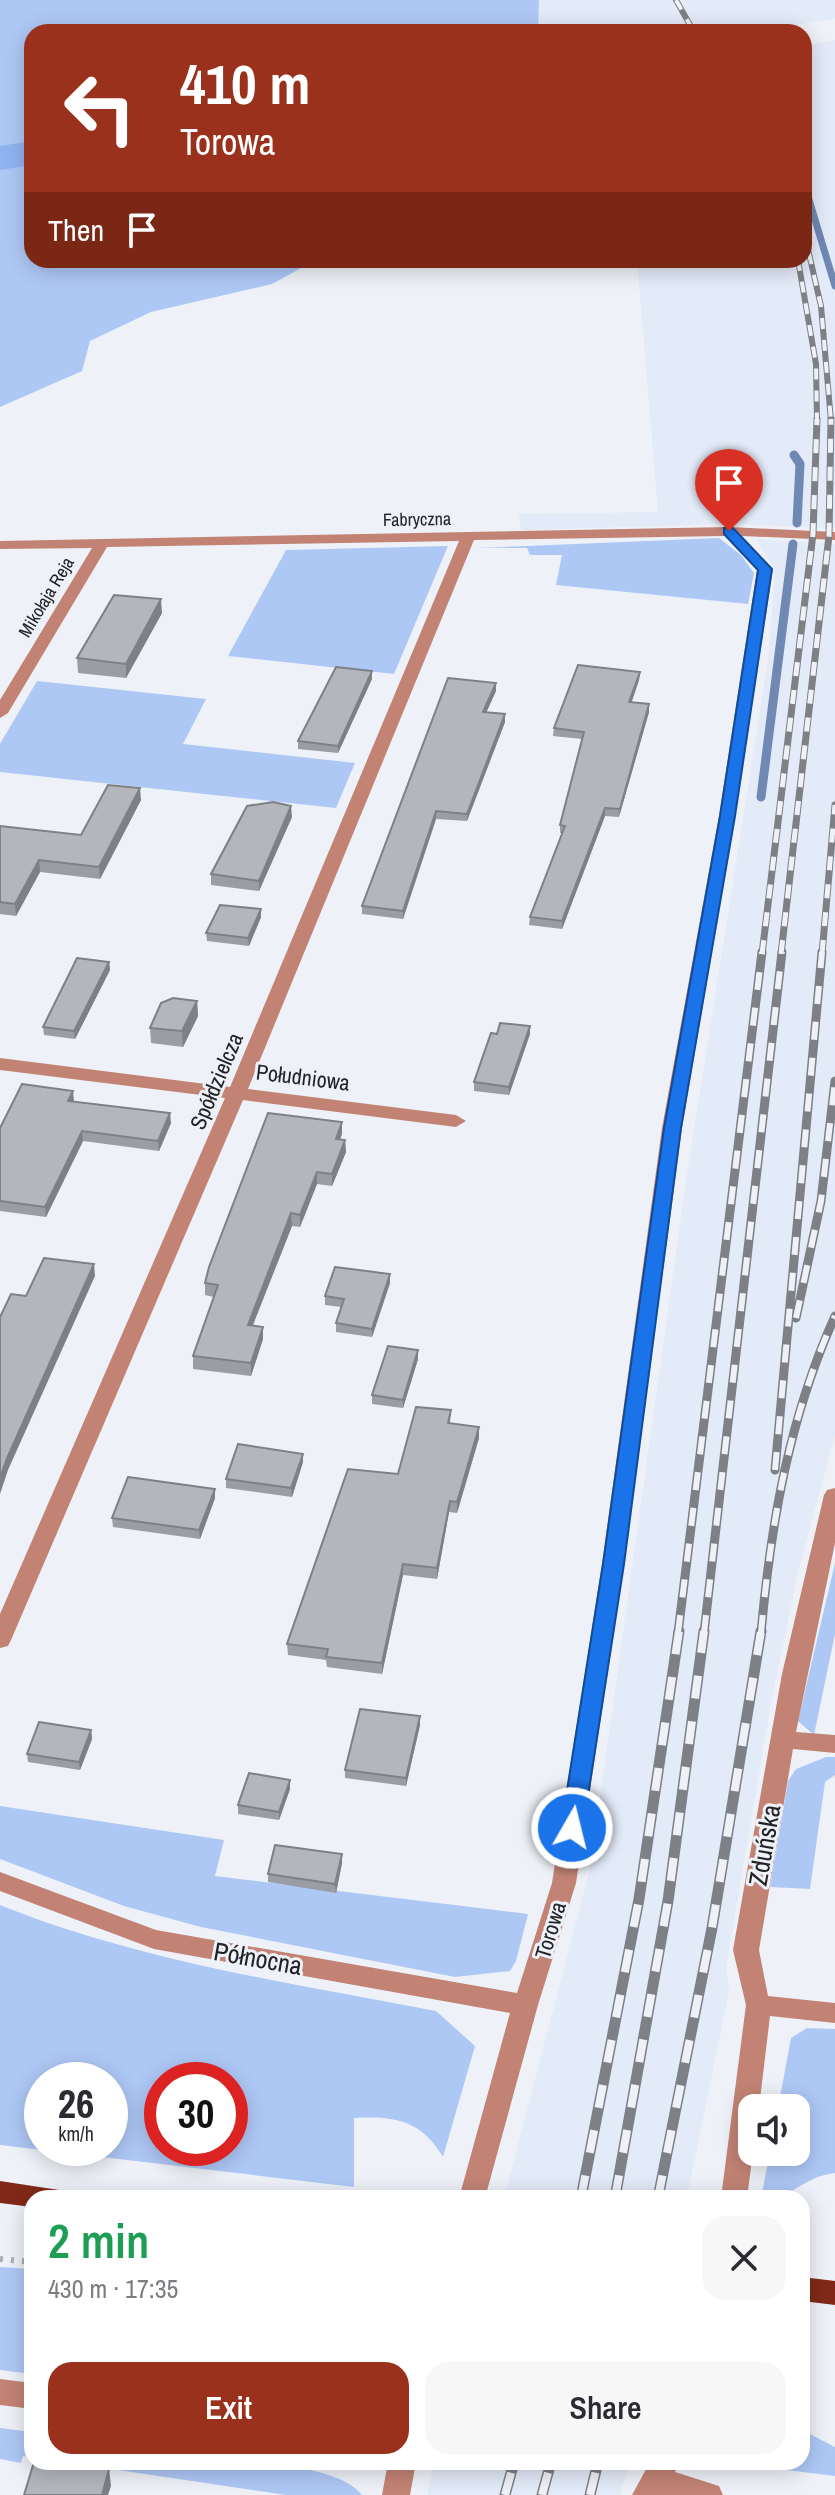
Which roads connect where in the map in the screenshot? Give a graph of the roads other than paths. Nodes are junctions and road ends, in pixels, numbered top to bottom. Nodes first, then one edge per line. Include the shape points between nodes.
1 (729, 531) junction
2 (835, 536) edge
3 (468, 538) junction
4 (102, 543) junction
5 (0, 545) edge
6 (0, 713) edge
7 (0, 1064) edge
8 (237, 1093) junction
9 (456, 1121) dead end
10 (835, 1498) edge
11 (0, 1640) edge
12 (783, 1740) junction
13 (835, 1744) edge
14 (0, 1881) edge
15 (525, 2005) junction
16 (759, 2005) junction
17 (835, 2013) edge
18 (474, 2190) edge
19 (735, 2190) edge
20 (0, 2192) edge
21 (24, 2195) edge
22 (0, 2392) edge
23 (24, 2395) edge
24 (401, 2470) edge
25 (656, 2479) edge
26 (396, 2495) edge
27 (709, 2495) edge

1 - 2 street, Fabryczna
1 - 3 street, Fabryczna
1 - 15 street, Torowa via 765,569 672,1128 564,1883
3 - 4 street, Fabryczna
3 - 8 street, Spółdzielcza
4 - 5 street, Fabryczna
4 - 6 street, Mikołaja Reja
7 - 8 street, Południowa
8 - 9 street, Południowa
8 - 11 street, Spółdzielcza
10 - 12 street, Zduńska
12 - 13 street
12 - 16 street, Zduńska via 746,1950
14 - 15 street, Północna via 154,1939
15 - 18 street, Torowa
16 - 17 street
16 - 19 street, Zduńska
20 - 21 main road
22 - 23 street
24 - 26 street
25 - 27 street

